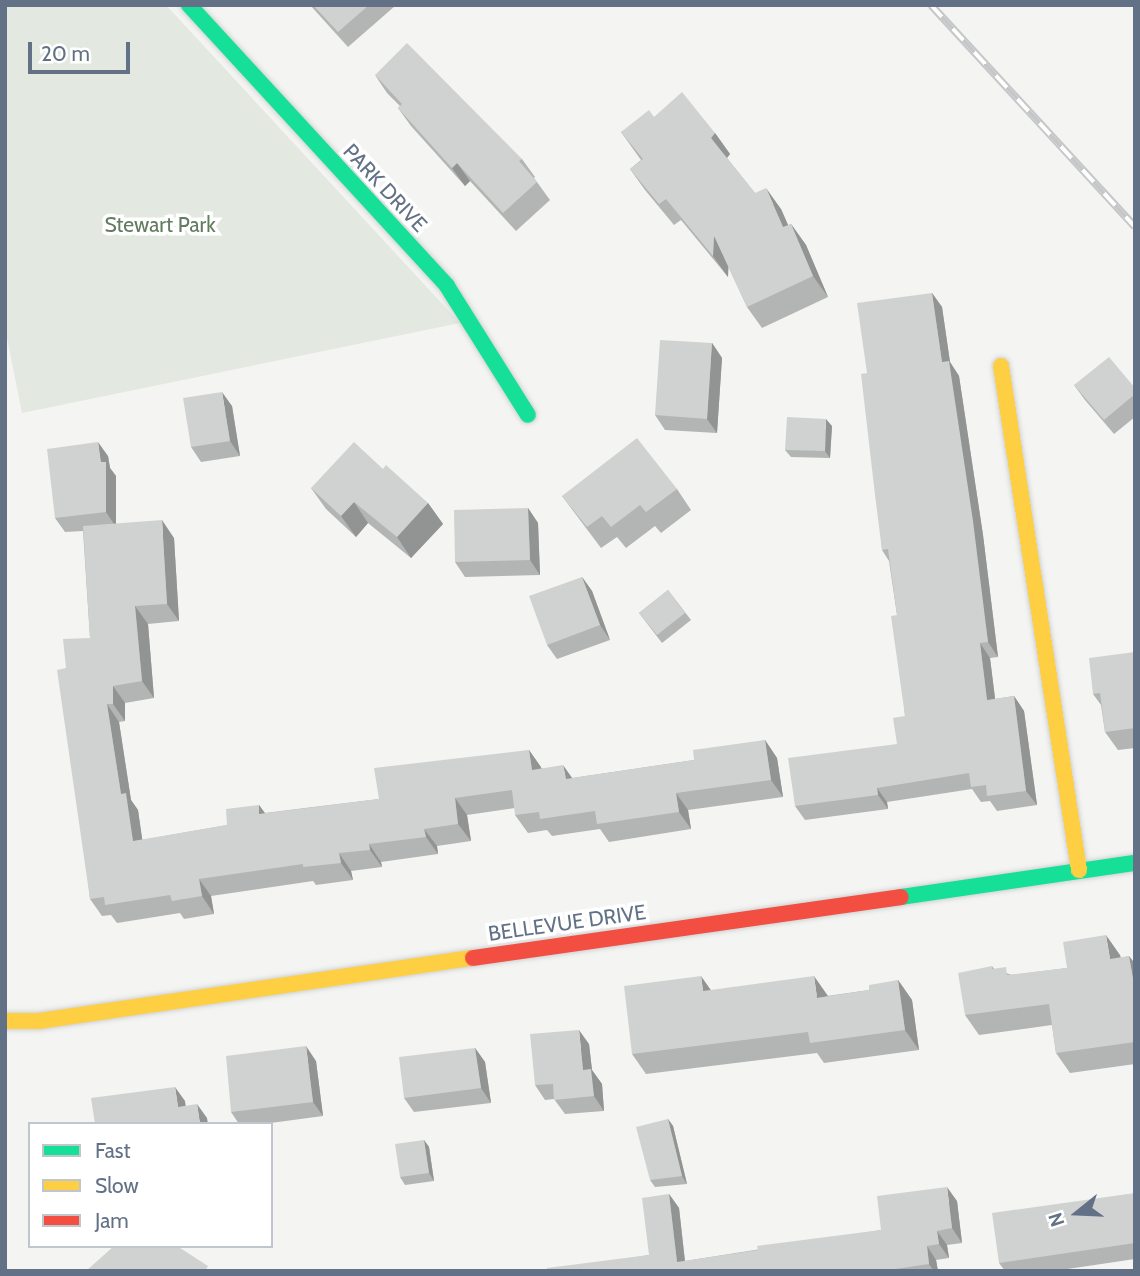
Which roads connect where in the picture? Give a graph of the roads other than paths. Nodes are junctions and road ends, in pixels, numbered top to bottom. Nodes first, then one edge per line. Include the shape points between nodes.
1 (189, 5) edge
2 (1001, 366) dead end
3 (528, 415) dead end
4 (1135, 863) edge
5 (1079, 870) junction
6 (5, 1021) edge

1 - 3 street, PARK DRIVE via 447,286
2 - 5 street
4 - 5 street, BELLEVUE DRIVE
5 - 6 street, BELLEVUE DRIVE via 40,1021

